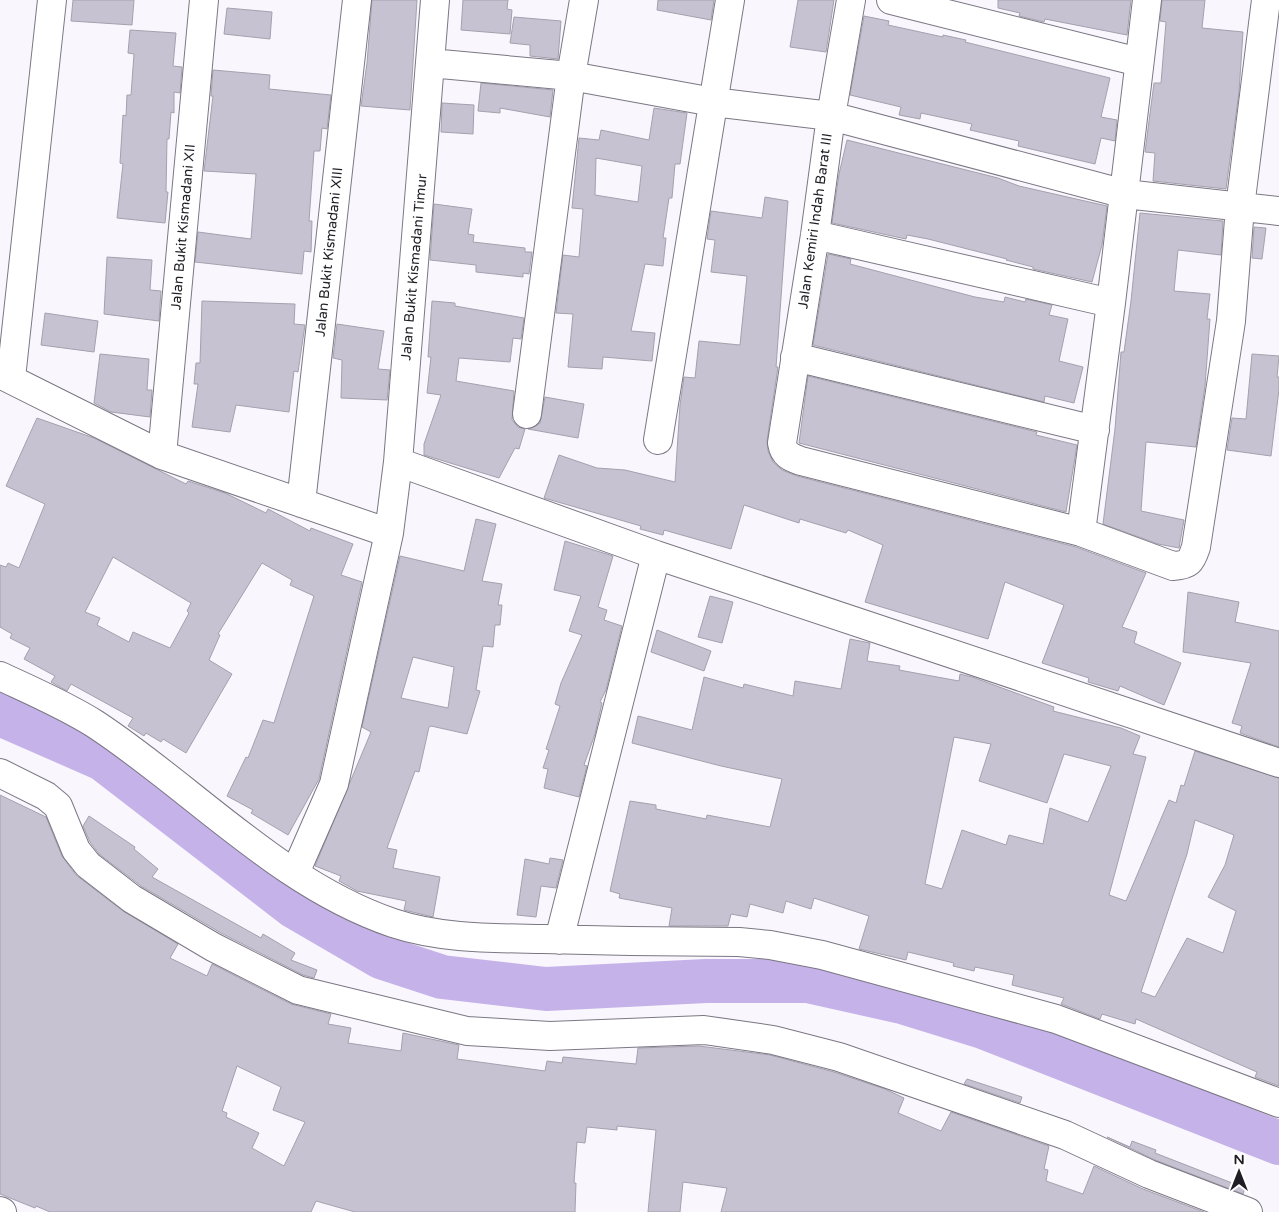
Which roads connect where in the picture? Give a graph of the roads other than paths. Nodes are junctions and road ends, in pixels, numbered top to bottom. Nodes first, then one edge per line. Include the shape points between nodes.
1 (52, 0) edge
2 (204, 0) edge
3 (357, 0) edge
4 (435, 0) edge
5 (584, 0) edge
6 (730, 0) edge
7 (851, 0) edge
8 (890, 0) edge
9 (1146, 0) edge
10 (1266, 0) edge
11 (1139, 62) junction
12 (430, 63) junction
13 (571, 76) junction
14 (714, 102) junction
15 (831, 116) junction
16 (1125, 194) junction
17 (1240, 207) junction
18 (1279, 211) edge
19 (815, 235) junction
20 (1111, 303) junction
21 (795, 357) junction
22 (5, 376) edge
23 (527, 414) dead end
24 (1094, 430) junction
25 (658, 440) dead end
26 (162, 455) junction
27 (398, 462) junction
28 (301, 503) junction
29 (1081, 532) junction
30 (389, 533) junction
31 (656, 555) junction
32 (0, 676) edge
33 (1279, 763) edge
34 (0, 772) edge
35 (295, 873) junction
36 (559, 940) junction
37 (1279, 1103) edge
38 (1248, 1212) edge

1 - 22 street
2 - 26 street, Jalan Bukit Kismadani XII
3 - 28 street, Jalan Bukit Kismadani XIII
4 - 12 street, Jalan Bukit Kismadani Timur
5 - 13 street
6 - 14 street
7 - 15 street, Jalan Kemiri Indah Barat III
8 - 11 street
9 - 11 street
10 - 17 street
11 - 16 street
12 - 13 street
12 - 27 street, Jalan Bukit Kismadani Timur
13 - 14 street
13 - 23 street
14 - 15 street
14 - 25 street
15 - 16 street
15 - 19 street, Jalan Kemiri Indah Barat III
16 - 17 street
16 - 20 street
17 - 18 street
17 - 29 street via 1232,321 1191,562 1187,566 1173,566
19 - 20 street
19 - 21 street, Jalan Kemiri Indah Barat III
20 - 24 street
21 - 24 street
21 - 29 street, Jalan Kemiri Indah Barat III via 782,443 786,456
22 - 26 street
24 - 29 street
26 - 28 street
27 - 30 street, Jalan Bukit Kismadani Timur
27 - 31 street
28 - 30 street
30 - 35 street, Jalan Bukit Kismadani Timur via 334,784
31 - 33 street
31 - 36 street
32 - 35 street via 54,701 95,725
34 - 38 street via 46,796 58,806 76,850 88,864 132,899 213,947 298,990 467,1031 550,1036 704,1030 773,1040 857,1063 1065,1135 1149,1174
35 - 36 street via 350,905 418,930 468,937
36 - 37 street via 739,942 822,955 1056,1019

